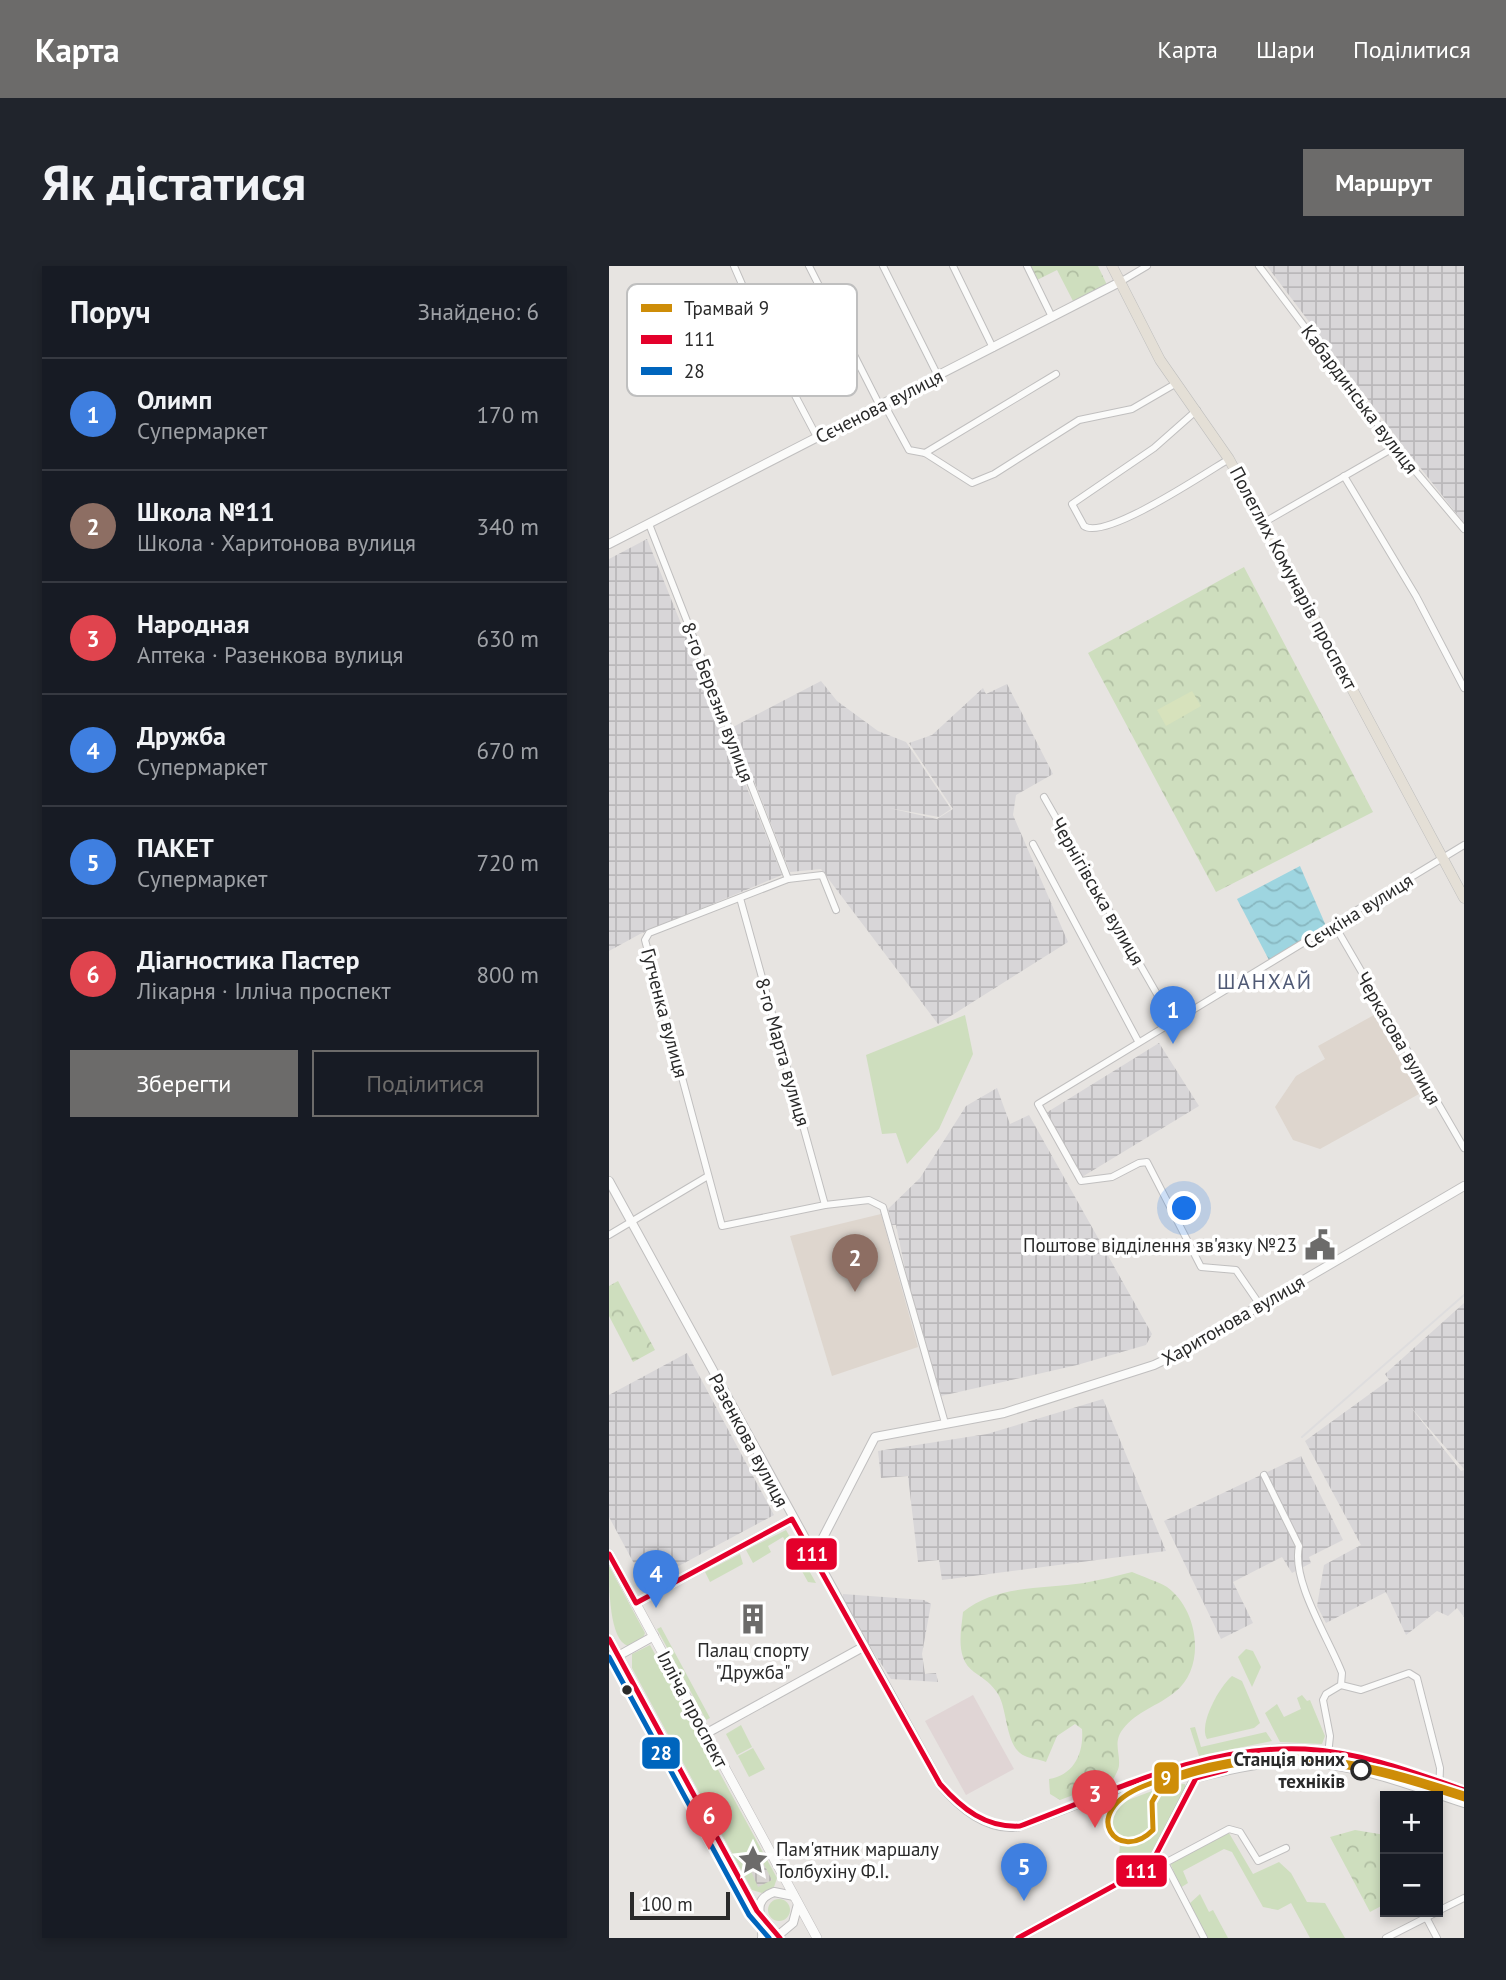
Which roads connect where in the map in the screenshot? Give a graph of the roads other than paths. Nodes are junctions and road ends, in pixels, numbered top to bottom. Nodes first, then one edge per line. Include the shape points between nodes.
1 (734, 266) edge
2 (809, 266) edge
3 (883, 266) edge
4 (953, 266) edge
5 (1027, 266) edge
6 (1112, 266) edge
7 (1147, 266) edge
8 (1259, 266) edge
9 (1120, 282) junction
10 (742, 284) edge
11 (818, 284) edge
12 (1052, 317) junction
13 (993, 348) junction
14 (857, 357) edge
15 (1056, 373) dead end
16 (938, 376) junction
17 (1175, 384) junction
18 (795, 396) edge
19 (882, 405) junction
20 (1197, 410) junction
21 (817, 438) junction
22 (1395, 447) junction
23 (925, 453) junction
24 (1229, 458) junction
25 (1344, 477) junction
26 (1263, 523) junction
27 (649, 524) junction
28 (1464, 529) edge
29 (609, 544) edge
30 (1464, 688) edge
31 (1044, 797) dead end
32 (1033, 844) dead end
33 (1464, 845) edge
34 (1443, 859) junction
35 (788, 879) junction
36 (740, 898) junction
37 (1464, 898) edge
38 (837, 910) dead end
39 (1335, 926) junction
40 (1173, 1022) junction
41 (1138, 1041) junction
42 (1464, 1148) edge
43 (708, 1176) junction
44 (609, 1181) edge
45 (1464, 1186) edge
46 (825, 1205) junction
47 (631, 1222) junction
48 (609, 1234) edge
49 (1260, 1305) junction
50 (945, 1423) junction
51 (1264, 1475) dead end
52 (792, 1519) junction
53 (609, 1554) edge
54 (813, 1557) junction
55 (636, 1603) junction
56 (654, 1636) junction
57 (609, 1639) edge
58 (863, 1647) junction
59 (614, 1658) edge
60 (1341, 1685) junction
61 (707, 1733) junction
62 (1329, 1751) junction
63 (1193, 1765) junction
64 (1327, 1765) junction
65 (1196, 1778) junction
66 (1440, 1782) junction
67 (1464, 1790) edge
68 (1426, 1791) edge
69 (1439, 1791) edge
70 (1443, 1796) edge
71 (1464, 1803) edge
72 (1286, 1848) dead end
73 (1157, 1858) junction
74 (1165, 1863) junction
75 (1464, 1898) edge
76 (796, 1900) junction
77 (1443, 1909) edge
78 (757, 1911) junction
79 (1426, 1917) joint
80 (777, 1937) edge
81 (762, 1938) edge
82 (817, 1938) edge
83 (1018, 1938) edge
84 (1204, 1938) edge
85 (1386, 1938) edge
86 (1437, 1938) edge

1 - 10 street
2 - 11 street
3 - 16 street
4 - 13 street
5 - 12 street
6 - 9 main road, Полеглих Комунарів проспект
7 - 9 street, Сєченова вулиця
8 - 22 street, Кабардинська вулиця
9 - 12 street, Сєченова вулиця
9 - 17 main road, Полеглих Комунарів проспект
12 - 13 street, Сєченова вулиця
13 - 16 street, Сєченова вулиця
14 - 19 street
15 - 23 street
16 - 19 street, Сєченова вулиця
17 - 20 main road, Полеглих Комунарів проспект
17 - 23 street via 1132,409 1079,420 972,483
18 - 21 street
19 - 21 street, Сєченова вулиця
19 - 23 street via 909,450
20 - 24 main road, Полеглих Комунарів проспект
20 - 24 street via 1154,448 1072,505 1084,526 1096,529 1137,513
21 - 27 street, Сєченова вулиця
22 - 25 street
22 - 28 street, Кабардинська вулиця
24 - 26 main road, Полеглих Комунарів проспект
25 - 26 street
25 - 30 street via 1416,596
26 - 34 main road, Полеглих Комунарів проспект
27 - 29 street, Сєченова вулиця
27 - 35 street, 8-го Березня вулиця
31 - 40 street, Чернігівська вулиця
32 - 41 street, Чернігівська вулиця
33 - 34 street, Сєчкіна вулиця
34 - 37 main road, Полеглих Комунарів проспект
34 - 39 street, Сєчкіна вулиця
35 - 36 street, Гутченка вулиця
35 - 38 street, Гутченка вулиця via 822,876
36 - 43 street, Гутченка вулиця via 649,933 645,940
36 - 46 street, 8-го Марта вулиця
39 - 40 street, Сєчкіна вулиця
39 - 42 street, Черкасова вулиця
40 - 41 street, Сєчкіна вулиця
41 - 49 street, Сєчкіна вулиця via 1038,1104 1077,1179 1112,1177 1147,1163 1201,1267 1236,1270
43 - 46 street, Гутченка вулиця via 722,1226
43 - 47 street
44 - 47 street, Разенкова вулиця
45 - 49 street, Харитонова вулиця
46 - 50 street via 869,1200 883,1207
47 - 48 street
47 - 52 street, Разенкова вулиця
49 - 50 street, Харитонова вулиця via 1154,1365 1004,1412
50 - 54 street, Харитонова вулиця via 875,1437
51 - 60 street via 1300,1546 1307,1598 1341,1669
52 - 54 street, Разенкова вулиця
52 - 55 street
53 - 55 main road, Ілліча проспект
54 - 58 street, Разенкова вулиця
55 - 56 main road, Ілліча проспект
56 - 59 street
56 - 61 main road, Ілліча проспект
57 - 59 main road, Ілліча проспект
58 - 61 street
58 - 63 street, Разенкова вулиця via 940,1784 965,1810 997,1826 1020,1826
59 - 78 main road, Ілліча проспект
60 - 62 street via 1323,1700
60 - 66 street via 1361,1690 1409,1673 1417,1678
61 - 76 main road, Ілліча проспект
62 - 63 street, Разенкова вулиця via 1258,1750
62 - 64 street
62 - 66 street, Разенкова вулиця
63 - 65 street
64 - 65 street via 1259,1764
64 - 68 street
65 - 73 street
66 - 67 street, Разенкова вулиця
66 - 69 street
70 - 71 street
72 - 74 street via 1258,1861 1240,1832 1229,1829
73 - 74 street
73 - 83 street via 1145,1870
74 - 84 street
75 - 77 street
76 - 78 street via 781,1892 769,1894
76 - 80 street via 793,1923
76 - 82 main road, Ілліча проспект
78 - 80 main road, Ілліча проспект
78 - 81 street
79 - 85 street
79 - 86 street

